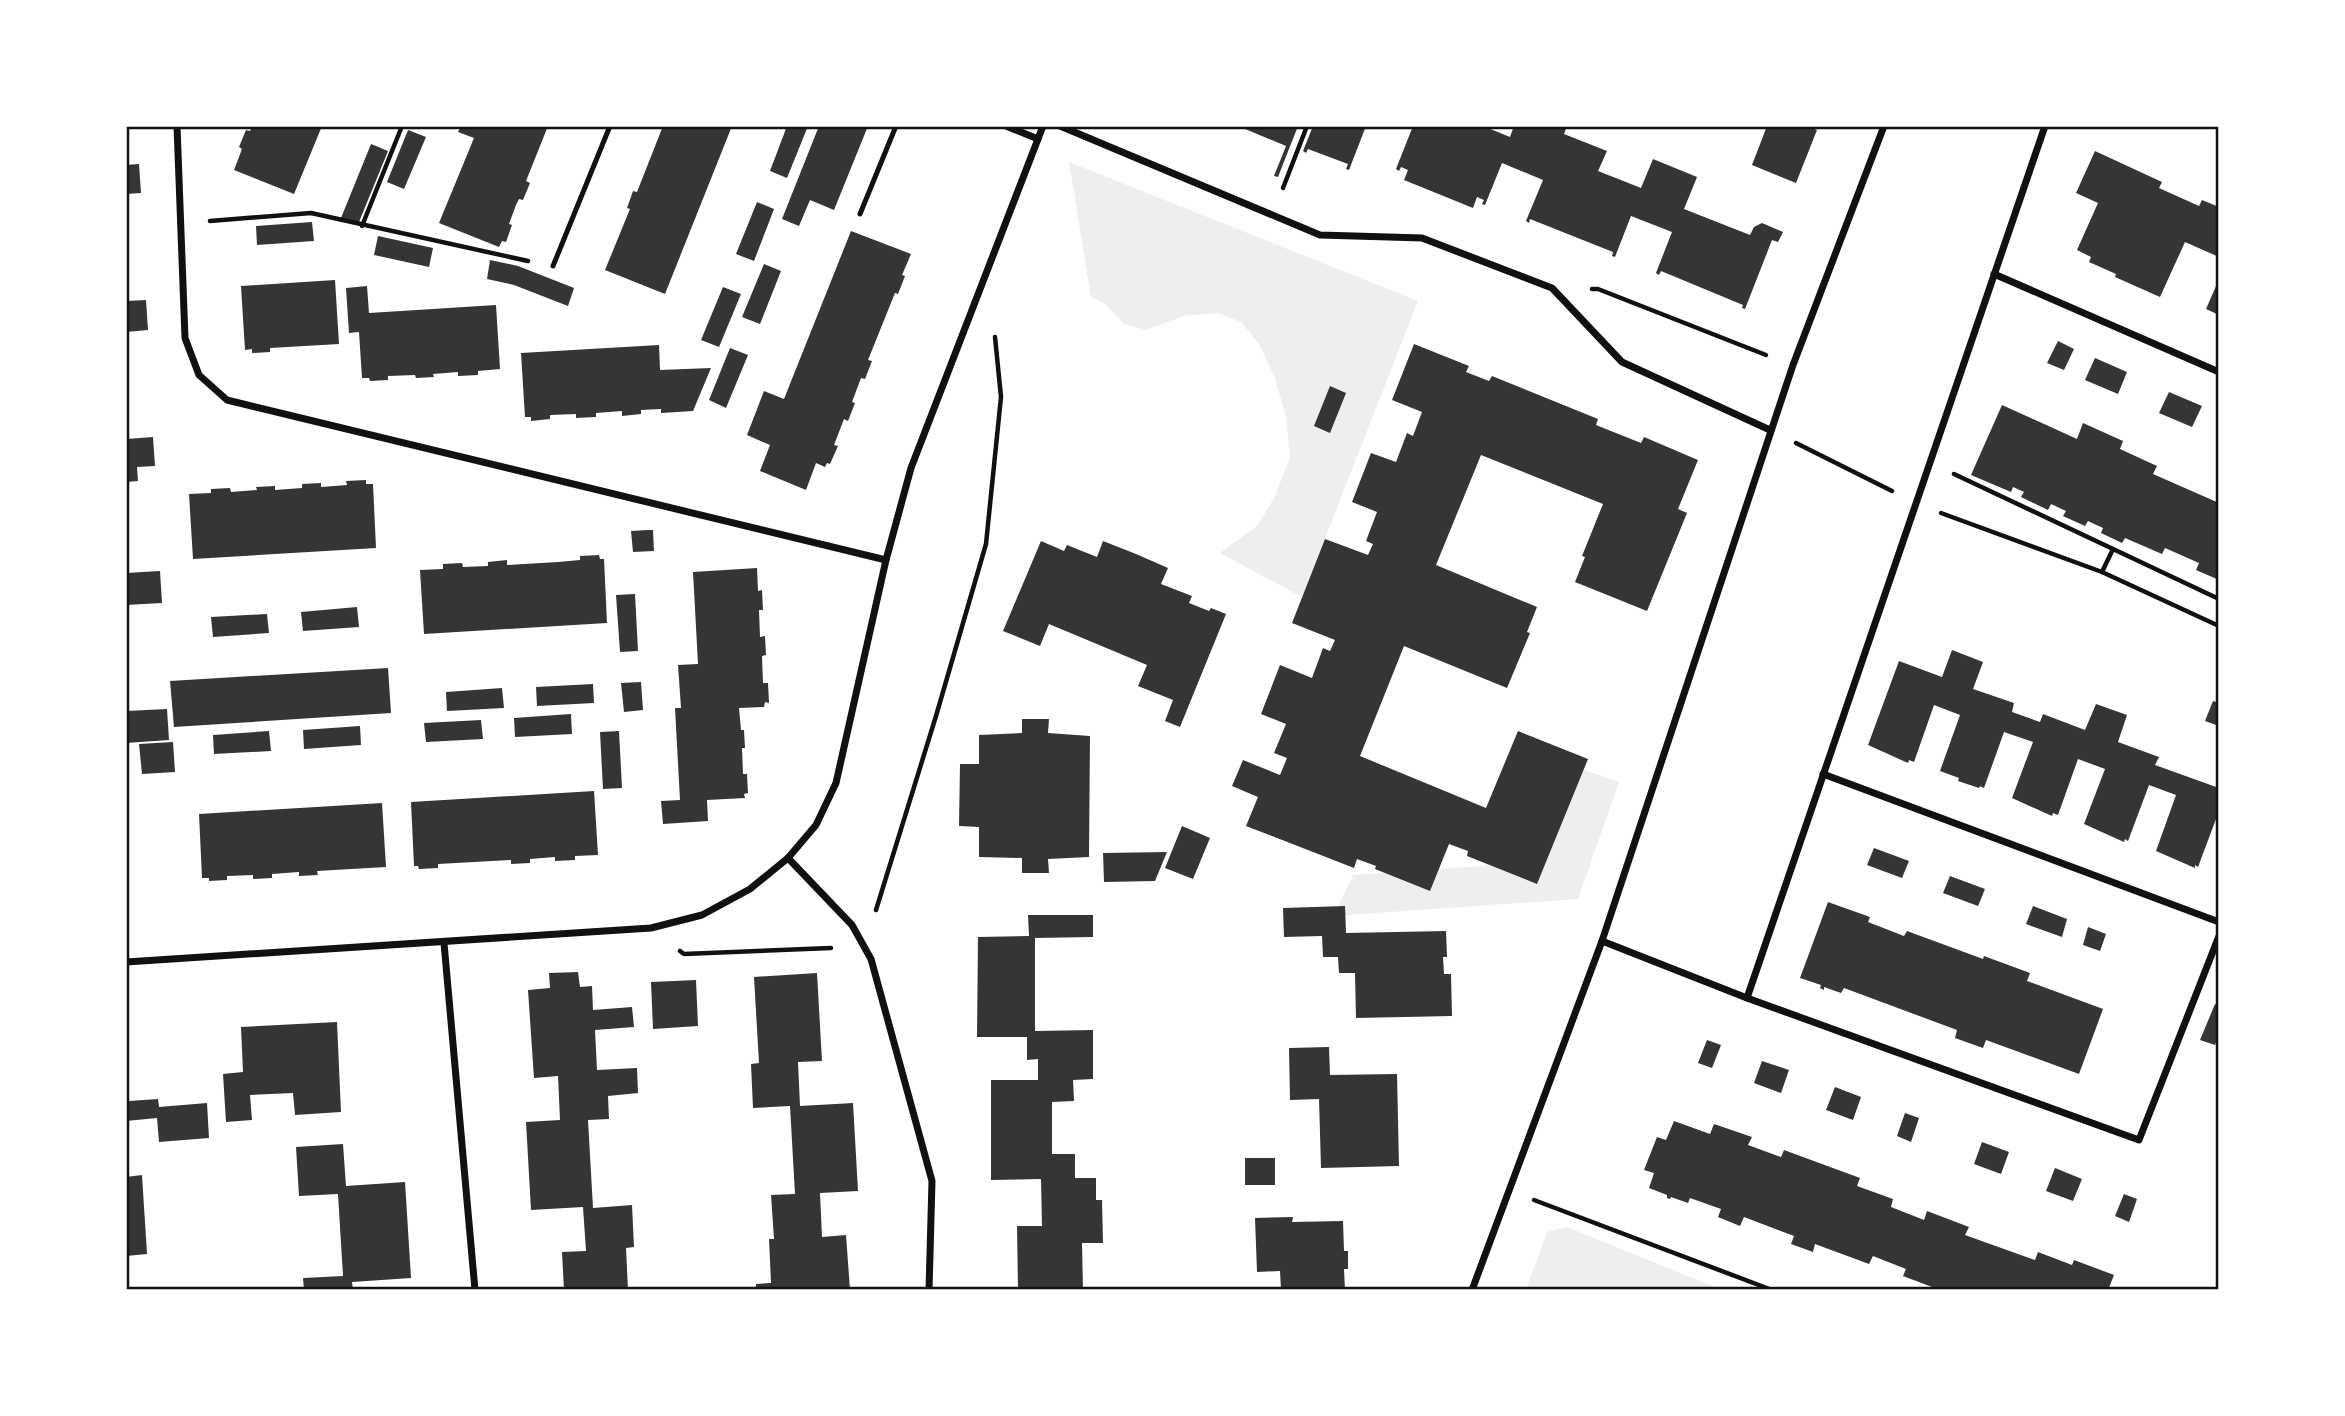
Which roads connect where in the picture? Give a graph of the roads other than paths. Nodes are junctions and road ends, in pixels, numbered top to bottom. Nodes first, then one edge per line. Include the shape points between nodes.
1 (177, 126) edge
2 (610, 126) edge
3 (896, 126) edge
4 (1006, 126) edge
5 (1043, 126) edge
6 (1060, 126) edge
7 (1884, 126) edge
8 (2045, 126) edge
9 (1038, 139) junction
10 (860, 214) dead end
11 (552, 266) road end
12 (1994, 274) junction
13 (2219, 372) edge
14 (1770, 430) junction
15 (886, 561) junction
16 (1823, 774) junction
17 (788, 858) junction
18 (2219, 922) edge
19 (2219, 936) edge
20 (1602, 941) junction
21 (444, 943) junction
22 (126, 962) edge
23 (1746, 998) junction
24 (475, 1290) edge
25 (929, 1290) edge
26 (1472, 1290) edge

1 - 15 street via 185,338 199,375 227,400
2 - 11 lane
3 - 10 lane
4 - 9 street
5 - 9 street
6 - 14 street via 1320,235 1422,238 1552,288 1622,362
7 - 14 street
8 - 12 street
9 - 15 street via 911,468
12 - 13 street
12 - 16 street
14 - 20 street
15 - 17 street via 836,783 816,825
16 - 18 street
16 - 23 street
17 - 21 street via 750,889 702,915 651,928
17 - 25 street via 852,925 871,959 932,1181
19 - 23 street via 2139,1140
20 - 23 street
20 - 26 street
21 - 22 street
21 - 24 street

